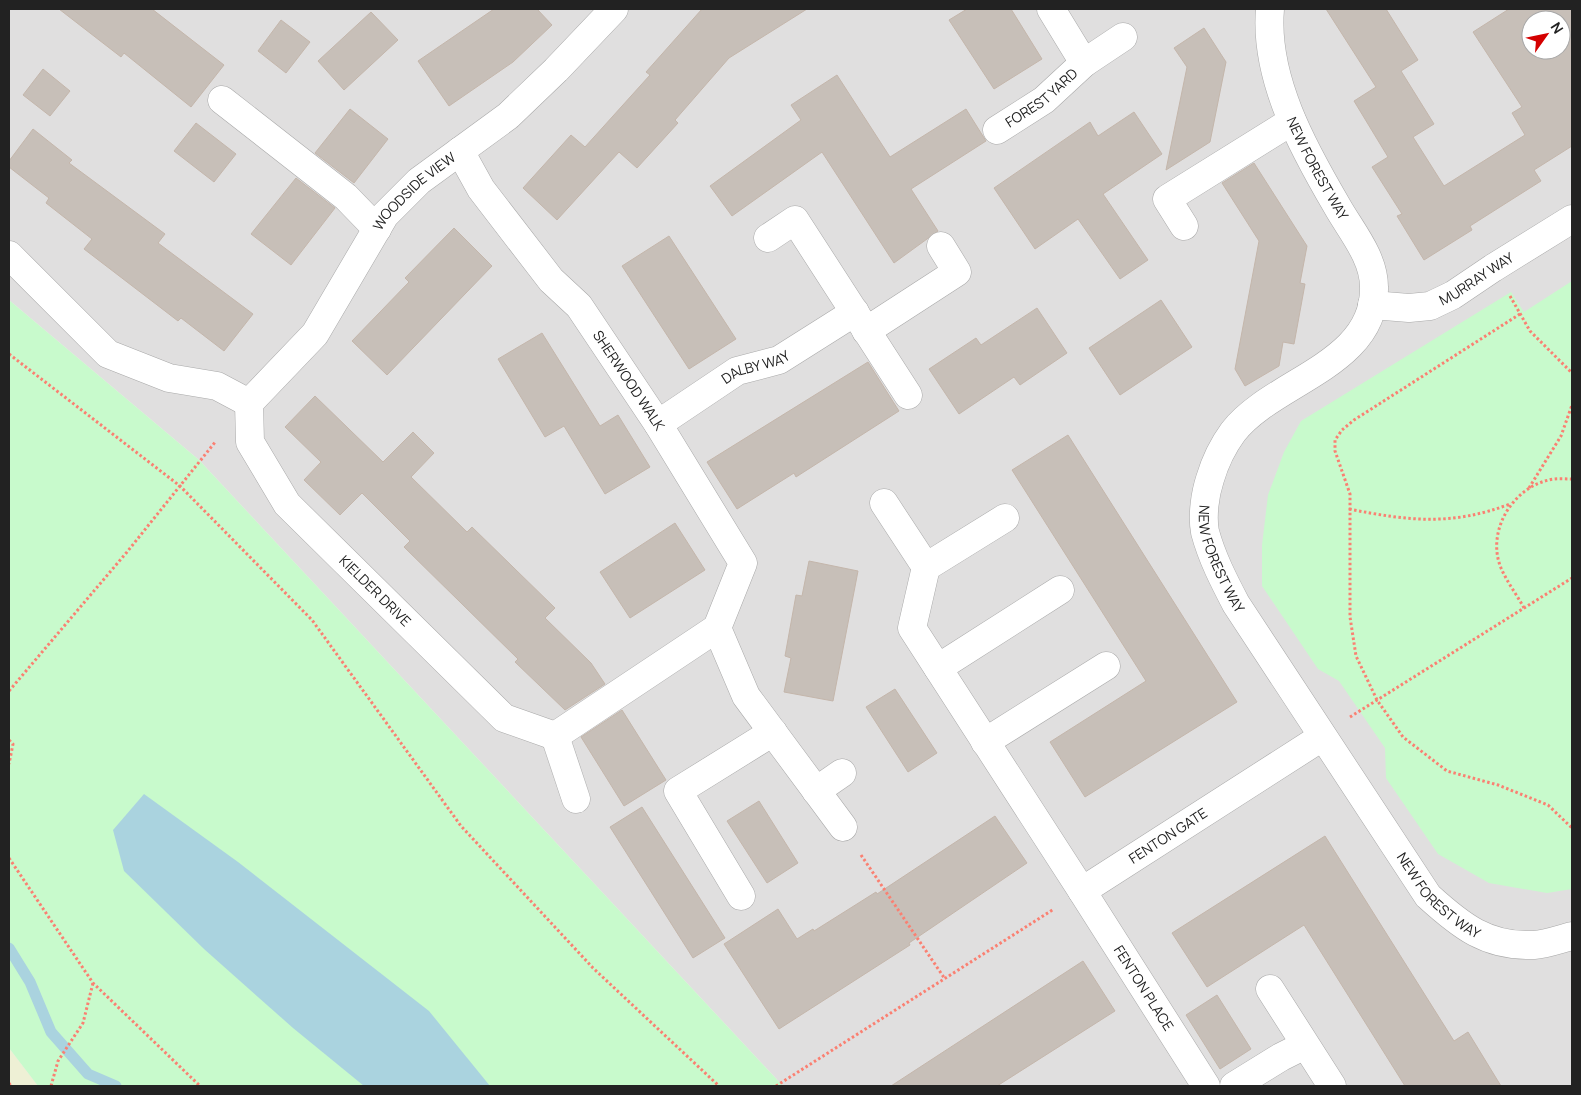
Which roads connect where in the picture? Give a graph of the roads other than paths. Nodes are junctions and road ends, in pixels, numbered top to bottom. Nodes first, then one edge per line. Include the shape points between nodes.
1 (1051, 9) edge
2 (1270, 9) edge
3 (603, 12) edge
4 (1123, 37) dead end
5 (1084, 63) junction
6 (222, 100) dead end
7 (1292, 120) junction
8 (996, 130) dead end
9 (460, 151) junction
10 (1572, 219) edge
11 (1184, 226) dead end
12 (377, 229) junction
13 (768, 238) dead end
14 (941, 246) dead end
15 (9, 255) edge
16 (1372, 305) junction
17 (861, 322) junction
18 (908, 395) dead end
19 (249, 403) junction
20 (658, 424) junction
21 (884, 503) dead end
22 (1005, 518) dead end
23 (926, 567) junction
24 (1060, 590) dead end
25 (717, 628) junction
26 (1106, 666) dead end
27 (938, 668) junction
28 (773, 732) junction
29 (555, 736) junction
30 (1322, 737) junction
31 (985, 742) junction
32 (842, 773) dead end
33 (816, 791) junction
34 (576, 799) dead end
35 (843, 827) road end
36 (1082, 891) junction
37 (741, 896) dead end
38 (1572, 936) edge
39 (1270, 989) dead end
40 (1293, 1051) junction
41 (1206, 1086) edge
42 (1234, 1086) edge
43 (1332, 1086) edge

1 - 5 street, FOREST YARD
2 - 7 street, NEW FOREST WAY via 1275,69
3 - 9 street, WOODSIDE VIEW via 556,70 508,116
4 - 5 street, FOREST YARD
5 - 8 street, FOREST YARD via 1044,100
6 - 12 street via 346,197
7 - 11 street via 1167,199
7 - 16 street, NEW FOREST WAY via 1330,195 1369,260 1374,287
9 - 12 street, WOODSIDE VIEW via 419,181 385,215
9 - 20 street, SHERWOOD WALK via 481,189 550,280 579,306
10 - 16 street, MURRAY WAY via 1453,296 1430,306
12 - 19 street, WOODSIDE VIEW via 315,334
13 - 17 street via 795,220
14 - 17 street, DALBY WAY via 957,272
15 - 19 street via 108,354 169,378 217,386
16 - 30 street, NEW FOREST WAY via 1358,338 1331,361 1262,406 1234,431 1216,460 1206,492 1205,530 1215,563 1236,604
17 - 18 street
17 - 20 street, DALBY WAY via 779,360 737,371
19 - 29 street, KIELDER DRIVE via 250,442 287,504 504,718
20 - 25 street, SHERWOOD WALK via 743,563
21 - 23 street
22 - 23 street
23 - 27 street via 912,628
24 - 27 street
25 - 28 street via 746,696
25 - 29 street
26 - 31 street
27 - 31 street
28 - 33 street
28 - 37 street via 678,790
29 - 34 street
30 - 36 street, FENTON GATE
30 - 38 street, NEW FOREST WAY via 1428,896 1457,923 1493,941 1535,945
31 - 36 street
32 - 33 street
33 - 35 street
36 - 41 street, FENTON PLACE
39 - 40 street
40 - 42 street
40 - 43 street

